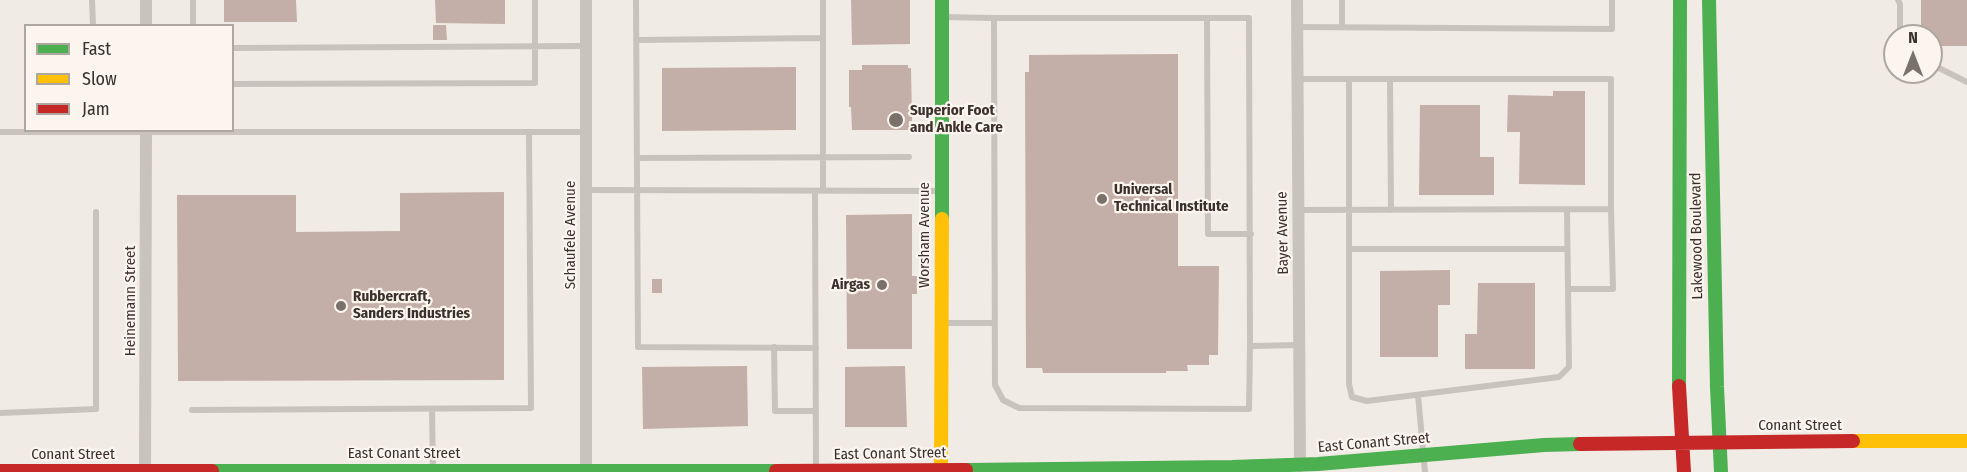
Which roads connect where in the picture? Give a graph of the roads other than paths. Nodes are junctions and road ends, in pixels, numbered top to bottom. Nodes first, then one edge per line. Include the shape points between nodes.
1 (92, 0) edge
2 (146, 0) edge
3 (193, 0) edge
4 (535, 0) edge
5 (586, 0) edge
6 (636, 0) edge
7 (823, 0) edge
8 (942, 0) edge
9 (1297, 0) edge
10 (1342, 0) edge
11 (1612, 0) edge
12 (1680, 0) edge
13 (1709, 0) edge
14 (1898, 0) edge
15 (942, 17) junction
16 (994, 18) junction
17 (1208, 18) junction
18 (93, 24) edge
19 (146, 24) edge
20 (193, 24) edge
21 (1900, 24) edge
22 (1296, 27) junction
23 (1342, 27) junction
24 (823, 38) junction
25 (637, 40) junction
26 (535, 46) junction
27 (586, 46) junction
28 (234, 48) edge
29 (1943, 70) edge
30 (1297, 80) junction
31 (1349, 80) junction
32 (1390, 80) junction
33 (1967, 82) edge
34 (234, 84) edge
35 (0, 132) edge
36 (94, 132) edge
37 (146, 132) edge
38 (586, 132) junction
39 (529, 133) junction
40 (823, 157) junction
41 (909, 157) dead end
42 (637, 158) junction
43 (587, 190) junction
44 (638, 190) junction
45 (815, 190) junction
46 (823, 190) junction
47 (942, 190) junction
48 (1298, 210) junction
49 (1350, 210) junction
50 (1391, 210) junction
51 (1567, 210) junction
52 (1611, 210) junction
53 (96, 212) dead end
54 (1251, 234) junction
55 (1349, 249) junction
56 (1568, 249) junction
57 (1568, 289) junction
58 (941, 323) junction
59 (994, 323) junction
60 (1299, 345) junction
61 (1250, 346) junction
62 (774, 347) junction
63 (816, 348) junction
64 (1418, 395) junction
65 (432, 408) junction
66 (192, 410) dead end
67 (816, 411) junction
68 (0, 412) edge
69 (1967, 441) edge
70 (1633, 442) joint
71 (1681, 442) junction
72 (1719, 442) junction
73 (1425, 457) junction
74 (1300, 466) junction
75 (941, 470) junction
76 (0, 471) edge
77 (434, 471) edge
78 (586, 471) edge
79 (816, 471) edge
80 (1058, 471) edge
81 (145, 472) edge
82 (1425, 472) edge
83 (1684, 472) edge
84 (1721, 472) edge

1 - 18 lane
2 - 19 street
3 - 20 lane
4 - 26 lane
5 - 27 street, Schaufele Avenue
6 - 25 lane
7 - 24 lane
8 - 15 street, Worsham Avenue
9 - 22 street, Bayer Avenue
10 - 23 lane
11 - 23 lane via 1612,29
12 - 71 street, Lakewood Boulevard
13 - 72 street, Lakewood Boulevard
14 - 21 lane
15 - 16 lane
15 - 47 street, Worsham Avenue
16 - 17 lane
16 - 59 lane
17 - 54 lane via 1249,18
17 - 54 lane via 1209,234
22 - 23 lane
22 - 30 street, Bayer Avenue
24 - 25 lane
24 - 40 lane
25 - 42 lane
26 - 27 lane
26 - 28 lane
26 - 34 lane via 535,83
27 - 38 street, Schaufele Avenue
29 - 33 lane
30 - 31 lane
30 - 48 street, Bayer Avenue
31 - 32 lane
31 - 49 lane
32 - 50 lane
32 - 52 lane via 1611,80
35 - 36 lane
36 - 37 lane
37 - 39 lane
37 - 81 street, Heinemann Street
38 - 39 lane
38 - 43 street, Schaufele Avenue
39 - 65 lane via 531,408
40 - 41 lane
40 - 42 lane
40 - 46 lane
42 - 44 lane
43 - 44 lane
43 - 78 street, Schaufele Avenue
44 - 45 lane
44 - 62 lane via 638,347
45 - 46 lane
45 - 63 lane
46 - 47 lane
47 - 58 street, Worsham Avenue
48 - 49 lane
48 - 60 street, Bayer Avenue
49 - 50 lane
49 - 55 lane
50 - 51 lane
51 - 52 lane
51 - 56 lane
52 - 57 lane via 1613,289
53 - 68 lane via 96,409
54 - 61 lane
55 - 56 lane
55 - 64 lane via 1352,398 1367,401
56 - 57 lane
57 - 64 lane via 1569,367 1559,377
58 - 59 lane
58 - 75 street, Worsham Avenue
59 - 61 lane via 995,385 1003,400 1018,408 1249,409
60 - 61 lane
60 - 74 street, Bayer Avenue
62 - 63 lane
62 - 67 lane via 775,411
63 - 67 lane
64 - 73 lane
65 - 66 lane
65 - 77 lane
67 - 79 lane
69 - 72 street, Conant Street
70 - 71 street, Conant Street
70 - 73 street, East Conant Street via 1487,449
71 - 72 street, Conant Street
71 - 83 street, Lakewood Boulevard
72 - 84 street, Lakewood Boulevard
73 - 74 street, East Conant Street
73 - 82 lane
74 - 80 street, East Conant Street
75 - 79 street, East Conant Street
75 - 80 street, East Conant Street
76 - 81 street, Conant Street
77 - 78 street, East Conant Street
77 - 81 street, East Conant Street
78 - 79 street, East Conant Street

